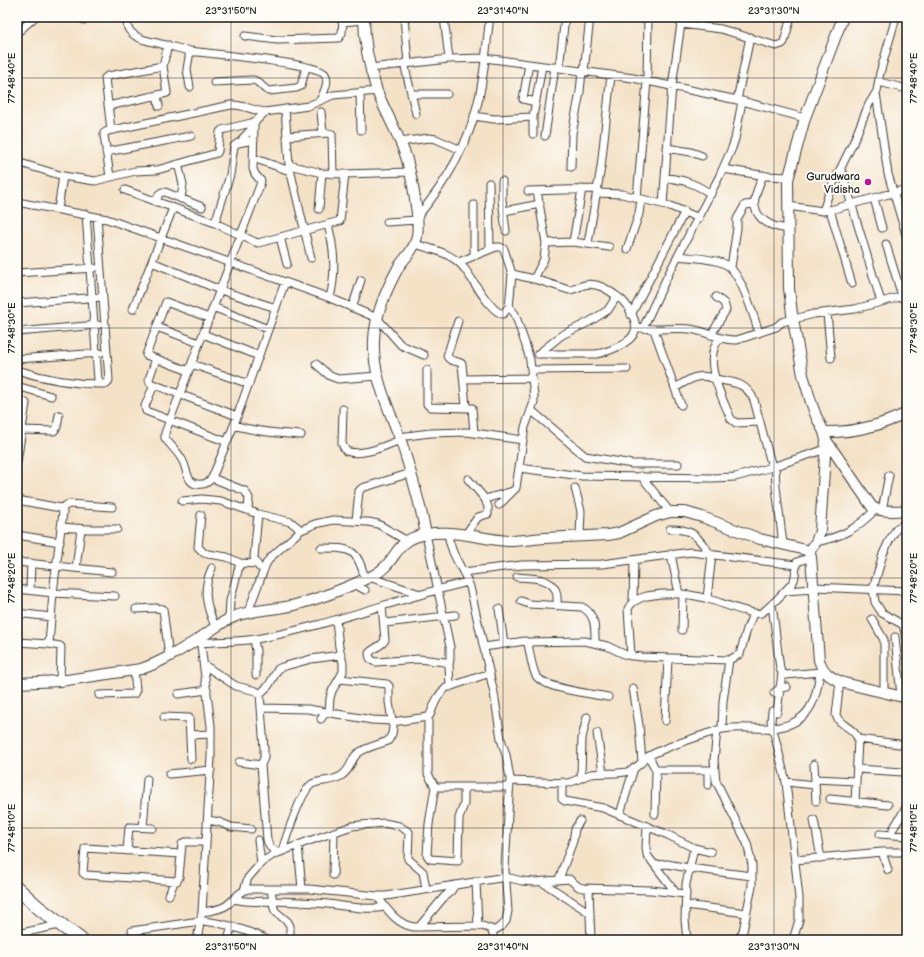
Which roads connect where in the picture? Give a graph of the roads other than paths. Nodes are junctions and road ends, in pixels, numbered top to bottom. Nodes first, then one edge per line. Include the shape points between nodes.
1 (34, 17) edge
2 (129, 17) edge
3 (404, 17) edge
4 (444, 17) edge
5 (490, 17) edge
6 (565, 17) edge
7 (590, 17) edge
8 (639, 17) edge
9 (791, 17) edge
10 (843, 17) edge
11 (896, 17) edge
12 (343, 19) edge
13 (364, 19) edge
14 (648, 19) edge
15 (680, 21) edge
16 (17, 33) edge
17 (245, 36) dead end
18 (750, 37) junction
19 (168, 46) junction
20 (190, 51) junction
21 (449, 58) junction
22 (485, 58) junction
23 (406, 63) junction
24 (529, 64) junction
25 (163, 66) junction
26 (542, 66) junction
27 (306, 67) junction
28 (370, 68) junction
29 (557, 68) junction
30 (583, 71) junction
31 (611, 75) junction
32 (647, 81) junction
33 (214, 82) dead end
34 (879, 82) junction
35 (672, 86) junction
36 (190, 87) dead end
37 (907, 89) edge
38 (360, 92) junction
39 (378, 92) junction
40 (876, 93) junction
41 (411, 94) junction
42 (447, 94) dead end
43 (157, 96) junction
44 (320, 101) junction
45 (739, 101) junction
46 (536, 102) junction
47 (108, 106) junction
48 (159, 106) dead end
49 (284, 109) junction
50 (262, 111) junction
51 (321, 112) dead end
52 (416, 114) dead end
53 (474, 116) junction
54 (533, 117) junction
55 (805, 118) junction
56 (255, 123) junction
57 (111, 130) junction
58 (361, 130) dead end
59 (323, 133) junction
60 (533, 134) dead end
61 (191, 136) dead end
62 (287, 136) junction
63 (545, 136) dead end
64 (254, 140) junction
65 (241, 142) junction
66 (400, 142) junction
67 (667, 148) junction
68 (461, 150) junction
69 (106, 152) junction
70 (702, 156) dead end
71 (253, 158) junction
72 (17, 162) edge
73 (178, 164) junction
74 (571, 167) dead end
75 (289, 168) junction
76 (722, 169) junction
77 (841, 169) junction
78 (410, 172) junction
79 (322, 173) junction
80 (333, 174) junction
81 (345, 174) junction
82 (763, 175) junction
83 (63, 176) junction
84 (789, 176) junction
85 (110, 177) junction
86 (665, 178) junction
87 (502, 181) dead end
88 (490, 183) dead end
89 (582, 189) junction
90 (907, 189) edge
91 (125, 190) dead end
92 (528, 191) dead end
93 (538, 191) junction
94 (598, 191) junction
95 (894, 192) junction
96 (710, 194) junction
97 (639, 198) junction
98 (874, 198) junction
99 (181, 199) junction
100 (17, 202) edge
101 (156, 202) junction
102 (540, 204) junction
103 (663, 204) junction
104 (754, 204) junction
105 (852, 204) junction
106 (474, 205) dead end
107 (788, 206) junction
108 (202, 207) dead end
109 (173, 208) junction
110 (58, 209) junction
111 (319, 209) dead end
112 (826, 210) junction
113 (504, 211) junction
114 (685, 211) junction
115 (86, 214) junction
116 (97, 217) junction
117 (699, 218) junction
118 (417, 219) junction
119 (387, 222) dead end
120 (215, 223) junction
121 (328, 225) junction
122 (882, 228) dead end
123 (788, 229) junction
124 (305, 230) junction
125 (506, 231) dead end
126 (241, 235) junction
127 (280, 237) junction
128 (161, 238) junction
129 (907, 238) edge
130 (573, 242) junction
131 (546, 243) junction
132 (588, 243) junction
133 (414, 244) junction
134 (886, 244) dead end
135 (609, 247) dead end
136 (490, 249) junction
137 (628, 249) dead end
138 (474, 256) junction
139 (679, 256) junction
140 (311, 258) dead end
141 (152, 262) junction
142 (230, 262) junction
143 (459, 262) junction
144 (287, 264) dead end
145 (731, 267) junction
146 (90, 268) junction
147 (100, 268) junction
148 (17, 273) edge
149 (512, 274) junction
150 (534, 279) junction
151 (361, 280) dead end
152 (286, 282) junction
153 (852, 284) dead end
154 (220, 290) junction
155 (617, 296) junction
156 (904, 296) edge
157 (102, 297) junction
158 (716, 297) dead end
159 (92, 298) junction
160 (330, 298) junction
161 (881, 302) junction
162 (17, 304) edge
163 (213, 307) junction
164 (133, 308) dead end
165 (276, 308) junction
166 (352, 308) junction
167 (509, 308) junction
168 (827, 313) junction
169 (631, 315) junction
170 (209, 318) junction
171 (377, 318) junction
172 (793, 319) junction
173 (458, 321) dead end
174 (94, 325) junction
175 (104, 325) junction
176 (157, 327) junction
177 (639, 328) junction
178 (268, 329) junction
179 (654, 330) junction
180 (17, 332) edge
181 (759, 333) junction
182 (203, 334) junction
183 (711, 335) junction
184 (720, 338) junction
185 (200, 343) junction
186 (106, 352) junction
187 (96, 353) junction
188 (539, 354) junction
189 (424, 355) dead end
190 (259, 356) junction
191 (831, 358) dead end
192 (156, 359) junction
193 (17, 360) edge
194 (530, 360) junction
195 (316, 364) dead end
196 (190, 368) junction
197 (627, 369) dead end
198 (17, 370) edge
199 (427, 370) dead end
200 (531, 370) junction
201 (378, 376) junction
202 (532, 378) junction
203 (464, 379) junction
204 (715, 379) junction
205 (101, 384) junction
206 (249, 384) junction
207 (154, 385) junction
208 (17, 386) edge
209 (675, 388) junction
210 (180, 394) junction
211 (51, 396) dead end
212 (17, 400) edge
213 (681, 405) dead end
214 (466, 407) junction
215 (343, 409) dead end
216 (531, 410) junction
217 (907, 413) edge
218 (59, 415) dead end
219 (237, 416) junction
220 (170, 420) junction
221 (760, 422) junction
222 (234, 424) junction
223 (22, 430) junction
224 (474, 433) junction
225 (301, 435) dead end
226 (400, 439) junction
227 (523, 440) junction
228 (826, 440) junction
229 (227, 442) junction
230 (17, 462) edge
231 (678, 464) dead end
232 (773, 466) junction
233 (519, 468) junction
234 (411, 473) junction
235 (889, 475) dead end
236 (640, 476) junction
237 (212, 478) junction
238 (468, 479) dead end
239 (575, 488) dead end
240 (513, 491) junction
241 (485, 499) junction
242 (17, 500) edge
243 (182, 501) dead end
244 (499, 505) dead end
245 (112, 507) dead end
246 (61, 508) junction
247 (248, 510) junction
248 (879, 510) junction
249 (907, 511) edge
250 (670, 512) junction
251 (258, 514) junction
252 (201, 515) dead end
253 (356, 521) junction
254 (907, 523) edge
255 (61, 527) junction
256 (81, 529) junction
257 (117, 529) dead end
258 (670, 529) dead end
259 (301, 530) junction
260 (448, 533) junction
261 (426, 534) junction
262 (17, 535) edge
263 (465, 535) junction
264 (580, 536) junction
265 (407, 541) junction
266 (60, 542) junction
267 (816, 542) junction
268 (783, 544) junction
269 (321, 548) dead end
270 (671, 554) junction
271 (810, 554) junction
272 (711, 555) junction
273 (634, 560) junction
274 (17, 562) edge
275 (31, 563) junction
276 (240, 563) junction
277 (257, 564) junction
278 (796, 565) junction
279 (56, 566) junction
280 (76, 568) junction
281 (212, 568) dead end
282 (263, 571) junction
283 (112, 572) dead end
284 (463, 572) junction
285 (517, 577) dead end
286 (367, 578) junction
287 (468, 582) junction
288 (354, 584) junction
289 (813, 588) junction
290 (17, 589) edge
291 (437, 589) junction
292 (30, 590) junction
293 (365, 590) dead end
294 (873, 590) junction
295 (785, 591) junction
296 (907, 591) edge
297 (53, 593) junction
298 (420, 594) junction
299 (681, 594) junction
300 (115, 596) dead end
301 (707, 598) junction
302 (521, 601) dead end
303 (633, 602) junction
304 (772, 604) junction
305 (557, 605) junction
306 (382, 606) junction
307 (136, 609) dead end
308 (499, 609) dead end
309 (248, 612) junction
310 (17, 613) edge
311 (753, 614) junction
312 (456, 615) dead end
313 (443, 616) junction
314 (51, 617) junction
315 (229, 619) junction
316 (872, 619) dead end
317 (336, 620) junction
318 (384, 623) junction
319 (905, 625) edge
320 (215, 626) junction
321 (682, 630) dead end
322 (896, 637) dead end
323 (254, 639) junction
324 (201, 640) junction
325 (17, 642) edge
326 (527, 642) junction
327 (595, 643) junction
328 (49, 644) junction
329 (504, 644) junction
330 (907, 644) edge
331 (484, 647) junction
332 (341, 655) junction
333 (169, 656) junction
334 (631, 656) junction
335 (668, 659) junction
336 (729, 660) junction
337 (204, 665) junction
338 (449, 665) junction
339 (134, 670) junction
340 (821, 670) junction
341 (490, 673) junction
342 (782, 673) junction
343 (256, 675) dead end
344 (340, 679) junction
345 (60, 681) junction
346 (840, 681) junction
347 (17, 683) edge
348 (450, 687) junction
349 (784, 687) junction
350 (633, 688) dead end
351 (207, 690) junction
352 (884, 692) junction
353 (774, 693) dead end
354 (178, 694) dead end
355 (260, 694) junction
356 (99, 695) dead end
357 (904, 697) edge
358 (608, 698) dead end
359 (261, 708) junction
360 (328, 712) junction
361 (164, 717) dead end
362 (428, 717) junction
363 (587, 717) dead end
364 (321, 718) dead end
365 (392, 721) junction
366 (665, 721) dead end
367 (776, 728) junction
368 (720, 730) junction
369 (596, 733) dead end
370 (211, 734) junction
371 (191, 735) junction
372 (858, 739) junction
373 (907, 745) edge
374 (648, 757) junction
375 (191, 759) dead end
376 (239, 762) dead end
377 (642, 762) junction
378 (261, 764) junction
379 (814, 764) dead end
380 (634, 768) junction
381 (857, 769) junction
382 (211, 770) junction
383 (656, 770) junction
384 (711, 770) junction
385 (903, 772) dead end
386 (603, 773) junction
387 (169, 774) dead end
388 (581, 778) junction
389 (147, 779) dead end
390 (856, 781) junction
391 (562, 782) junction
392 (786, 782) junction
393 (815, 782) junction
394 (510, 784) junction
395 (708, 785) dead end
396 (435, 787) junction
397 (464, 787) junction
398 (830, 799) dead end
399 (816, 801) dead end
400 (855, 802) junction
401 (888, 805) dead end
402 (907, 806) edge
403 (620, 814) junction
404 (655, 814) dead end
405 (208, 820) junction
406 (814, 820) dead end
407 (580, 821) dead end
408 (647, 826) junction
409 (143, 827) junction
410 (153, 828) dead end
411 (251, 829) dead end
412 (893, 829) dead end
413 (334, 832) junction
414 (880, 834) dead end
415 (907, 836) edge
416 (258, 840) dead end
417 (206, 842) junction
418 (298, 845) junction
419 (694, 848) junction
420 (128, 850) junction
421 (280, 852) junction
422 (710, 852) dead end
423 (882, 852) junction
424 (900, 852) dead end
425 (181, 854) junction
426 (821, 858) junction
427 (795, 860) junction
428 (262, 863) junction
429 (656, 865) junction
430 (689, 868) junction
431 (888, 870) dead end
432 (333, 875) dead end
433 (752, 876) junction
434 (506, 877) junction
435 (559, 879) junction
436 (476, 881) junction
437 (174, 882) junction
438 (542, 882) junction
439 (454, 885) junction
440 (17, 888) edge
441 (271, 888) junction
442 (302, 889) junction
443 (426, 889) junction
444 (589, 889) junction
445 (244, 890) junction
446 (676, 893) junction
447 (686, 894) junction
448 (169, 895) dead end
449 (377, 896) junction
450 (234, 899) junction
451 (273, 901) junction
452 (686, 905) junction
453 (385, 907) junction
454 (202, 912) junction
455 (590, 913) junction
456 (746, 913) junction
457 (200, 921) junction
458 (59, 925) junction
459 (232, 926) junction
460 (478, 926) junction
461 (419, 927) junction
462 (132, 931) dead end
463 (493, 931) junction
464 (17, 934) edge
465 (252, 937) edge
466 (81, 940) edge
467 (197, 940) edge
468 (228, 940) edge
469 (268, 940) edge
470 (290, 940) edge
471 (492, 940) edge
472 (591, 940) edge
473 (687, 940) edge
474 (738, 940) edge
475 (793, 940) edge

1 - 16 street
2 - 19 street via 127,27 136,36
3 - 23 street
4 - 21 street
5 - 22 street
6 - 29 street
7 - 30 street
8 - 14 street
9 - 18 street via 782,44 776,46
10 - 55 street
11 - 34 street
12 - 13 street
12 - 17 street via 341,36 336,38 277,40
13 - 28 street
14 - 32 street
15 - 18 street
15 - 35 street
18 - 45 street
19 - 20 street
19 - 25 street
20 - 27 street
20 - 36 street via 187,69
21 - 22 street
21 - 23 street
22 - 24 street
22 - 53 street
23 - 28 street
23 - 41 street
24 - 26 street
24 - 46 street via 523,97 524,100
25 - 43 street via 168,91
25 - 47 street via 106,77
26 - 29 street
26 - 46 street
27 - 33 street via 302,83 296,88 269,91 253,80
27 - 44 street via 324,73 326,84
28 - 39 street
29 - 30 street
29 - 63 street
30 - 31 street
30 - 74 street via 572,134
31 - 32 street
31 - 94 street
32 - 35 street
32 - 97 street
34 - 37 street
34 - 40 street
35 - 45 street
35 - 67 street
38 - 39 street
38 - 44 street via 333,95
38 - 58 street
39 - 66 street
40 - 77 street
40 - 95 street via 885,158
41 - 42 street
41 - 52 street
43 - 47 street
43 - 48 street
44 - 49 street via 308,106
45 - 55 street
45 - 76 street via 735,139
46 - 54 street
47 - 57 street
49 - 50 street
49 - 62 street
50 - 56 street
50 - 57 street via 238,104
51 - 59 street
53 - 54 street via 494,119
53 - 68 street
54 - 60 street
55 - 84 street
56 - 64 street
56 - 65 street
56 - 73 street via 222,130 217,153
57 - 69 street via 104,133
59 - 62 street
59 - 80 street via 332,134
61 - 69 street
62 - 75 street
64 - 65 street
64 - 71 street
65 - 120 street via 234,146 230,175
66 - 68 street via 429,138
66 - 78 street
67 - 70 street
67 - 86 street
68 - 118 street via 444,182
69 - 85 street
71 - 75 street
71 - 126 street via 254,174 261,181
72 - 83 street
73 - 85 street
73 - 99 street via 183,184
75 - 79 street
75 - 124 street
76 - 82 street
76 - 96 street
77 - 105 street
77 - 112 street via 830,190
78 - 81 street
78 - 118 street
79 - 80 street
79 - 111 street
80 - 81 street
81 - 121 street via 340,221
82 - 84 street
82 - 104 street
83 - 85 street via 95,181
83 - 110 street
84 - 107 street
86 - 96 street via 689,182
86 - 103 street
87 - 113 street
88 - 136 street
89 - 93 street
89 - 94 street
89 - 130 street
90 - 95 street
91 - 101 street
92 - 93 street
93 - 102 street
94 - 97 street
94 - 132 street
95 - 98 street
95 - 129 street
96 - 117 street
97 - 103 street
97 - 137 street via 639,214
98 - 105 street
98 - 122 street
99 - 101 street via 162,192
99 - 108 street
100 - 110 street
101 - 109 street
102 - 113 street
102 - 131 street
103 - 114 street
104 - 123 street via 756,213 768,225
104 - 145 street via 745,205 738,214
105 - 112 street
105 - 161 street
106 - 138 street
107 - 112 street
107 - 123 street
109 - 120 street
109 - 128 street
110 - 115 street
112 - 153 street
113 - 125 street
114 - 117 street
114 - 169 street
115 - 116 street
115 - 146 street
116 - 128 street
116 - 147 street
117 - 139 street
118 - 119 street
118 - 133 street via 418,228
120 - 126 street
121 - 124 street
121 - 160 street via 335,269
123 - 172 street via 789,288
124 - 127 street
124 - 140 street
126 - 127 street via 258,243
126 - 142 street
127 - 144 street
128 - 141 street
128 - 142 street
130 - 131 street
130 - 132 street
131 - 150 street via 544,259
132 - 135 street
133 - 143 street via 446,254
133 - 171 street via 398,267
134 - 156 street
136 - 138 street
136 - 149 street via 504,249
138 - 143 street
139 - 145 street via 718,262
139 - 177 street
141 - 154 street
141 - 164 street
142 - 152 street
142 - 154 street
143 - 167 street via 485,299 500,313 503,314
145 - 181 street via 750,304
146 - 147 street
146 - 148 street
146 - 159 street
147 - 157 street
149 - 150 street
149 - 167 street
150 - 155 street via 569,290 595,284
151 - 166 street
152 - 160 street
152 - 165 street
154 - 163 street
154 - 165 street
155 - 169 street via 625,303
155 - 188 street via 608,310 562,335
156 - 161 street
157 - 159 street
157 - 175 street
158 - 183 street via 724,303 726,310
159 - 162 street
159 - 174 street
160 - 166 street
161 - 168 street
163 - 170 street
163 - 178 street
165 - 178 street
166 - 171 street
167 - 194 street via 515,314
168 - 172 street
168 - 191 street
169 - 177 street
170 - 176 street via 166,302
170 - 182 street
171 - 189 street via 401,345
171 - 201 street via 374,348
172 - 181 street
172 - 228 street via 803,375
173 - 203 street via 447,356 451,360 461,362
174 - 175 street
174 - 180 street
174 - 187 street
175 - 186 street
176 - 185 street
176 - 192 street via 146,355
177 - 179 street
177 - 188 street via 624,343 606,353
178 - 190 street
179 - 183 street via 694,330
179 - 209 street
181 - 184 street via 737,340
182 - 185 street
182 - 190 street
183 - 184 street
184 - 204 street via 714,349
185 - 196 street
186 - 187 street
186 - 205 street via 109,380 107,384
187 - 193 street
187 - 205 street via 98,380
188 - 194 street
190 - 206 street
192 - 196 street
192 - 207 street via 148,379
194 - 200 street
195 - 201 street via 330,376 338,379
196 - 206 street
196 - 210 street
197 - 200 street
198 - 205 street via 50,380
199 - 214 street via 428,406
200 - 202 street
201 - 226 street
202 - 203 street
202 - 216 street via 534,402
203 - 214 street
204 - 209 street via 698,376
204 - 221 street via 736,382 745,387 754,400
204 - 221 street via 733,422
206 - 219 street
207 - 210 street
207 - 220 street via 145,409 149,413
208 - 211 street
209 - 213 street
210 - 219 street
210 - 220 street
212 - 223 street via 26,403
214 - 224 street via 473,409
215 - 226 street via 342,444 346,451 366,451
216 - 227 street
216 - 231 street via 584,456 632,464
217 - 228 street via 872,427 838,432
218 - 223 street via 56,430
219 - 222 street
220 - 229 street
220 - 237 street via 165,438 182,458 189,479 199,485
221 - 232 street
222 - 225 street via 258,431
222 - 229 street
223 - 230 street
224 - 226 street via 430,433
224 - 227 street
226 - 234 street
227 - 233 street
228 - 232 street
228 - 248 street via 869,503
228 - 267 street via 820,530
229 - 237 street
232 - 236 street via 735,477
232 - 268 street
233 - 236 street via 582,476
233 - 240 street via 517,485
234 - 253 street via 362,488 359,491
234 - 261 street
235 - 248 street
236 - 250 street
237 - 247 street via 245,491 249,498
238 - 241 street
239 - 264 street via 581,511
240 - 241 street
240 - 244 street
241 - 263 street via 488,514 478,517
242 - 246 street
243 - 247 street via 215,500
245 - 246 street via 69,504
246 - 255 street
247 - 251 street
248 - 249 street
248 - 267 street via 842,535
250 - 264 street via 619,533
250 - 268 street via 685,512
251 - 259 street via 291,522
251 - 277 street via 254,557
252 - 276 street via 198,547 200,550
253 - 259 street via 333,520
253 - 265 street via 378,524
254 - 294 street via 897,528 889,541
255 - 256 street
255 - 266 street
256 - 257 street
256 - 280 street
258 - 272 street via 693,533
259 - 282 street via 270,558
260 - 261 street
260 - 263 street
260 - 284 street via 451,549
261 - 265 street
261 - 291 street
262 - 266 street
263 - 264 street via 509,541
265 - 286 street via 400,546 388,566
266 - 279 street
267 - 271 street
268 - 271 street
269 - 286 street via 345,548 353,553
270 - 272 street via 690,552
270 - 273 street
270 - 299 street
271 - 278 street
271 - 289 street
272 - 278 street
272 - 301 street
273 - 284 street via 602,564 522,565
273 - 303 street
274 - 275 street
275 - 279 street
275 - 292 street
276 - 277 street
276 - 315 street via 231,596
277 - 282 street
278 - 295 street via 793,582
279 - 280 street
279 - 297 street
280 - 283 street
281 - 320 street via 207,578 206,594
282 - 309 street
284 - 287 street
285 - 305 street via 543,580 550,584 556,590
286 - 288 street
286 - 298 street
287 - 291 street
287 - 331 street
288 - 293 street
288 - 309 street via 295,605
289 - 294 street
289 - 295 street
289 - 340 street
290 - 292 street
291 - 298 street
291 - 313 street
292 - 297 street
294 - 296 street
294 - 319 street via 875,602 882,612
295 - 304 street
297 - 300 street
297 - 314 street
298 - 306 street
299 - 301 street
299 - 303 street via 665,593 643,597
299 - 321 street
301 - 311 street
302 - 305 street via 529,604
303 - 334 street via 628,609
304 - 311 street via 762,613
304 - 342 street
305 - 327 street via 582,607 588,610 593,617
306 - 317 street
306 - 318 street
307 - 333 street via 163,609
308 - 329 street
309 - 315 street
310 - 314 street
311 - 336 street via 740,654
312 - 313 street
313 - 318 street
313 - 338 street via 450,653
314 - 328 street
315 - 320 street
316 - 352 street via 884,640
317 - 323 street
317 - 332 street
318 - 338 street via 384,643 369,653 373,662 425,659
319 - 330 street
320 - 324 street
322 - 357 street
323 - 324 street
323 - 343 street
324 - 333 street
324 - 337 street
325 - 328 street
326 - 327 street via 566,640
326 - 329 street
326 - 358 street via 535,673 540,680 552,686
327 - 334 street
328 - 345 street via 61,647
329 - 331 street
331 - 341 street
332 - 344 street via 344,663
332 - 355 street via 311,659 282,667
333 - 339 street via 149,667
334 - 335 street
335 - 336 street
335 - 366 street
336 - 368 street
337 - 351 street
337 - 355 street via 236,686
338 - 348 street
339 - 345 street
339 - 356 street via 134,694
340 - 342 street via 786,675
340 - 346 street
340 - 367 street via 812,705 803,717
341 - 348 street
341 - 394 street
342 - 349 street
344 - 360 street via 332,691
344 - 365 street via 388,684
345 - 347 street
346 - 352 street
346 - 372 street via 836,715 853,730
348 - 362 street via 441,692
349 - 353 street
349 - 367 street via 771,721
350 - 377 street
351 - 354 street
351 - 370 street
352 - 357 street
355 - 359 street
359 - 360 street via 299,708
359 - 378 street via 264,758
360 - 364 street
360 - 365 street
361 - 371 street via 189,718
362 - 365 street
362 - 396 street via 428,774
363 - 388 street via 582,738
365 - 421 street via 392,734 388,741 359,752 346,772 340,776 315,783 308,788
367 - 368 street via 735,727
367 - 392 street
368 - 374 street via 678,743
368 - 384 street
369 - 386 street
370 - 371 street
370 - 382 street
371 - 375 street
372 - 373 street
372 - 381 street
374 - 377 street
374 - 383 street
376 - 378 street
377 - 380 street
378 - 421 street via 267,840 270,847
379 - 393 street
380 - 386 street
380 - 403 street
381 - 385 street
381 - 390 street
382 - 387 street
382 - 405 street
383 - 384 street
383 - 404 street
384 - 395 street
384 - 433 street via 747,842
386 - 388 street via 589,774
388 - 391 street
389 - 409 street
390 - 393 street
390 - 400 street
391 - 394 street
391 - 403 street via 562,799 565,801 598,806
392 - 393 street
392 - 427 street
393 - 399 street
394 - 397 street
394 - 434 street
396 - 397 street
396 - 397 street via 429,824 428,858 458,861 459,818 464,804
398 - 400 street
400 - 401 street
402 - 412 street
403 - 408 street
405 - 411 street via 231,827
405 - 417 street
406 - 426 street
407 - 435 street
408 - 419 street
408 - 429 street via 646,848 650,859
409 - 410 street
409 - 420 street via 128,827
413 - 418 street
413 - 432 street
413 - 443 street via 352,826 376,823 407,829 410,835 408,859 423,872
414 - 415 street
416 - 428 street
417 - 425 street via 184,843
417 - 454 street
418 - 421 street
418 - 442 street
419 - 422 street
419 - 430 street
420 - 425 street
420 - 437 street via 85,848 83,873
421 - 428 street
423 - 424 street
423 - 426 street
423 - 431 street
425 - 437 street via 179,877
426 - 427 street
427 - 475 street via 800,906 798,927
428 - 445 street via 248,878
429 - 430 street
429 - 446 street
430 - 433 street
430 - 447 street
433 - 456 street
434 - 436 street
434 - 438 street
434 - 463 street via 506,921
435 - 438 street
435 - 444 street via 568,879 579,887
436 - 439 street
436 - 460 street
437 - 448 street
438 - 455 street
439 - 443 street
439 - 461 street via 451,892
440 - 458 highway
441 - 442 street
441 - 445 street
441 - 451 street
442 - 449 street
443 - 449 street
444 - 446 street
444 - 455 street
445 - 450 street
446 - 447 street
447 - 452 street
449 - 453 street
450 - 451 street via 243,902
450 - 454 street via 225,906
451 - 453 street via 352,908
451 - 470 street via 275,911 290,926
452 - 456 street
452 - 473 street
453 - 461 street via 394,918 407,926
454 - 457 street
455 - 472 street
456 - 474 street via 743,931
457 - 459 street
457 - 462 street
457 - 467 street
458 - 464 street
458 - 466 highway
459 - 465 street
459 - 468 street
460 - 461 street
460 - 463 street via 488,927
463 - 471 street
465 - 469 street

